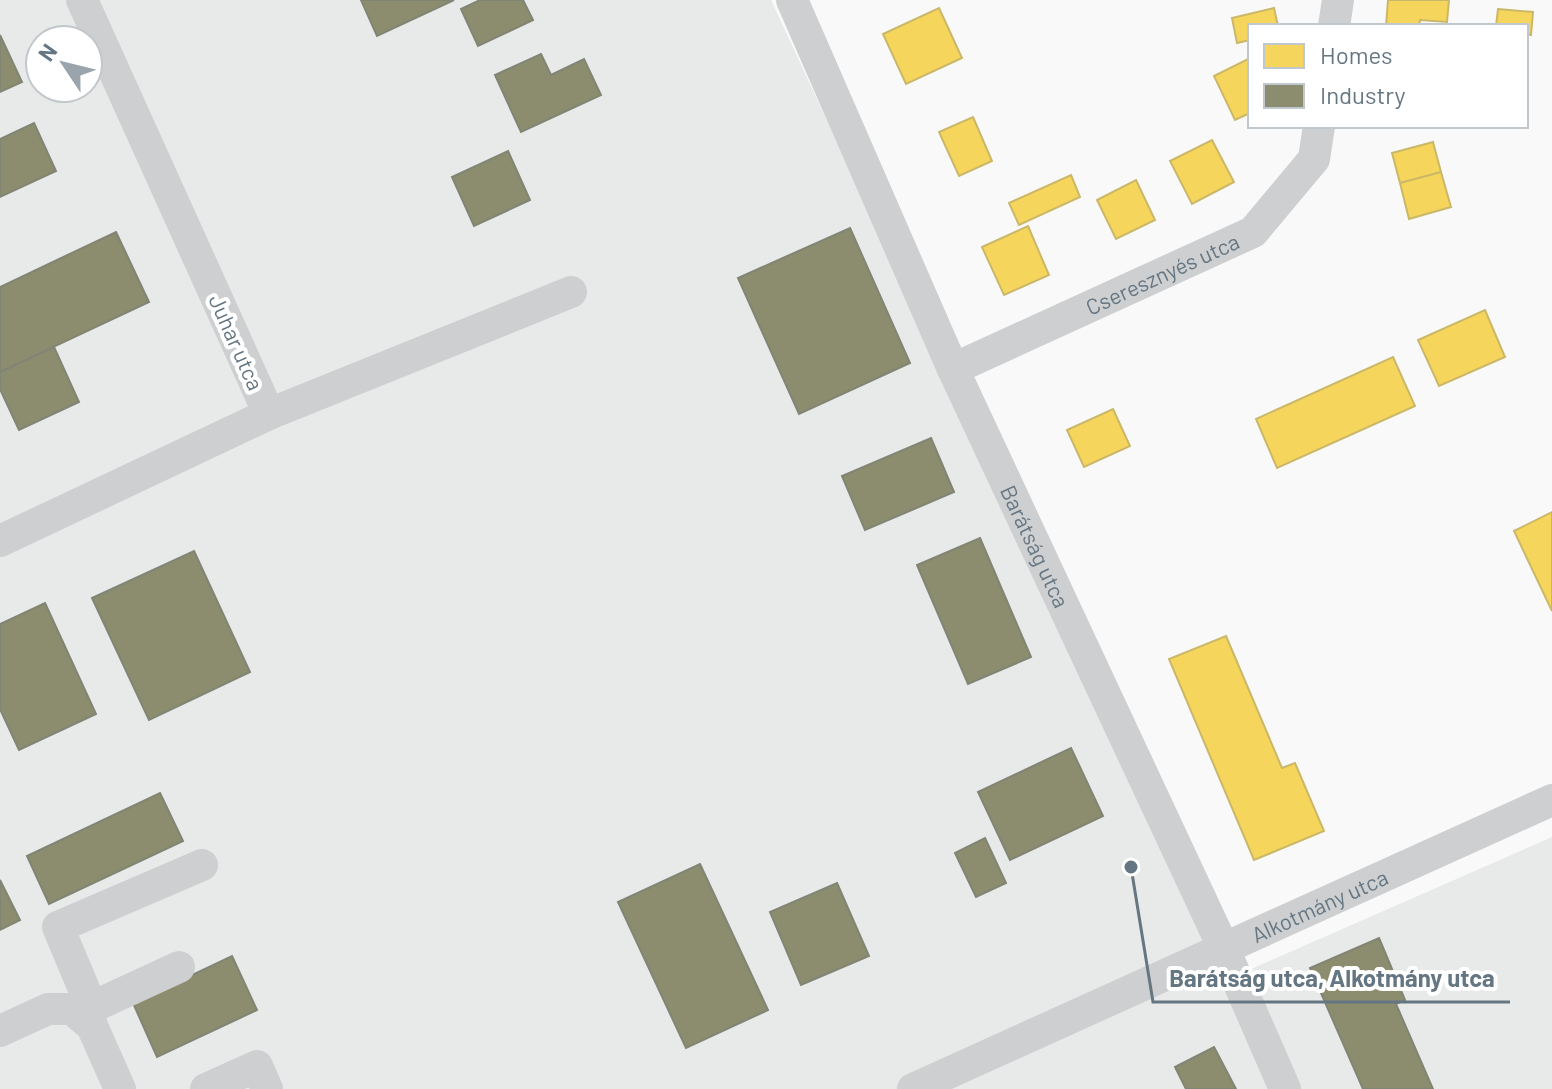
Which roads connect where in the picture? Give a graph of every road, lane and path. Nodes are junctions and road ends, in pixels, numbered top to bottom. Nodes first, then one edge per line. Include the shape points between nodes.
1 (82, 0) edge
2 (792, 0) edge
3 (1338, 0) edge
4 (1334, 24) edge
5 (1319, 128) edge
6 (571, 292) dead end
7 (953, 369) junction
8 (269, 414) junction
9 (0, 541) edge
10 (1552, 800) edge
11 (202, 865) dead end
12 (1224, 949) junction
13 (179, 967) dead end
14 (90, 1018) junction
15 (0, 1031) edge
16 (120, 1089) edge
17 (206, 1089) edge
18 (267, 1089) edge
19 (913, 1089) edge
20 (1285, 1089) edge

1 - 8 street, Juhar utca
2 - 7 street, Barátság utca
3 - 4 street
5 - 7 street, Cseresznyés utca via 1314,159 1253,232
6 - 8 street
7 - 12 street, Barátság utca
8 - 9 street, Juhar utca
10 - 12 street, Alkotmány utca
11 - 14 street via 58,927
12 - 19 street, Alkotmány utca
12 - 20 street, Barátság utca
13 - 14 street
14 - 15 street via 72,1009 48,1009
14 - 16 street
17 - 18 street via 257,1066

